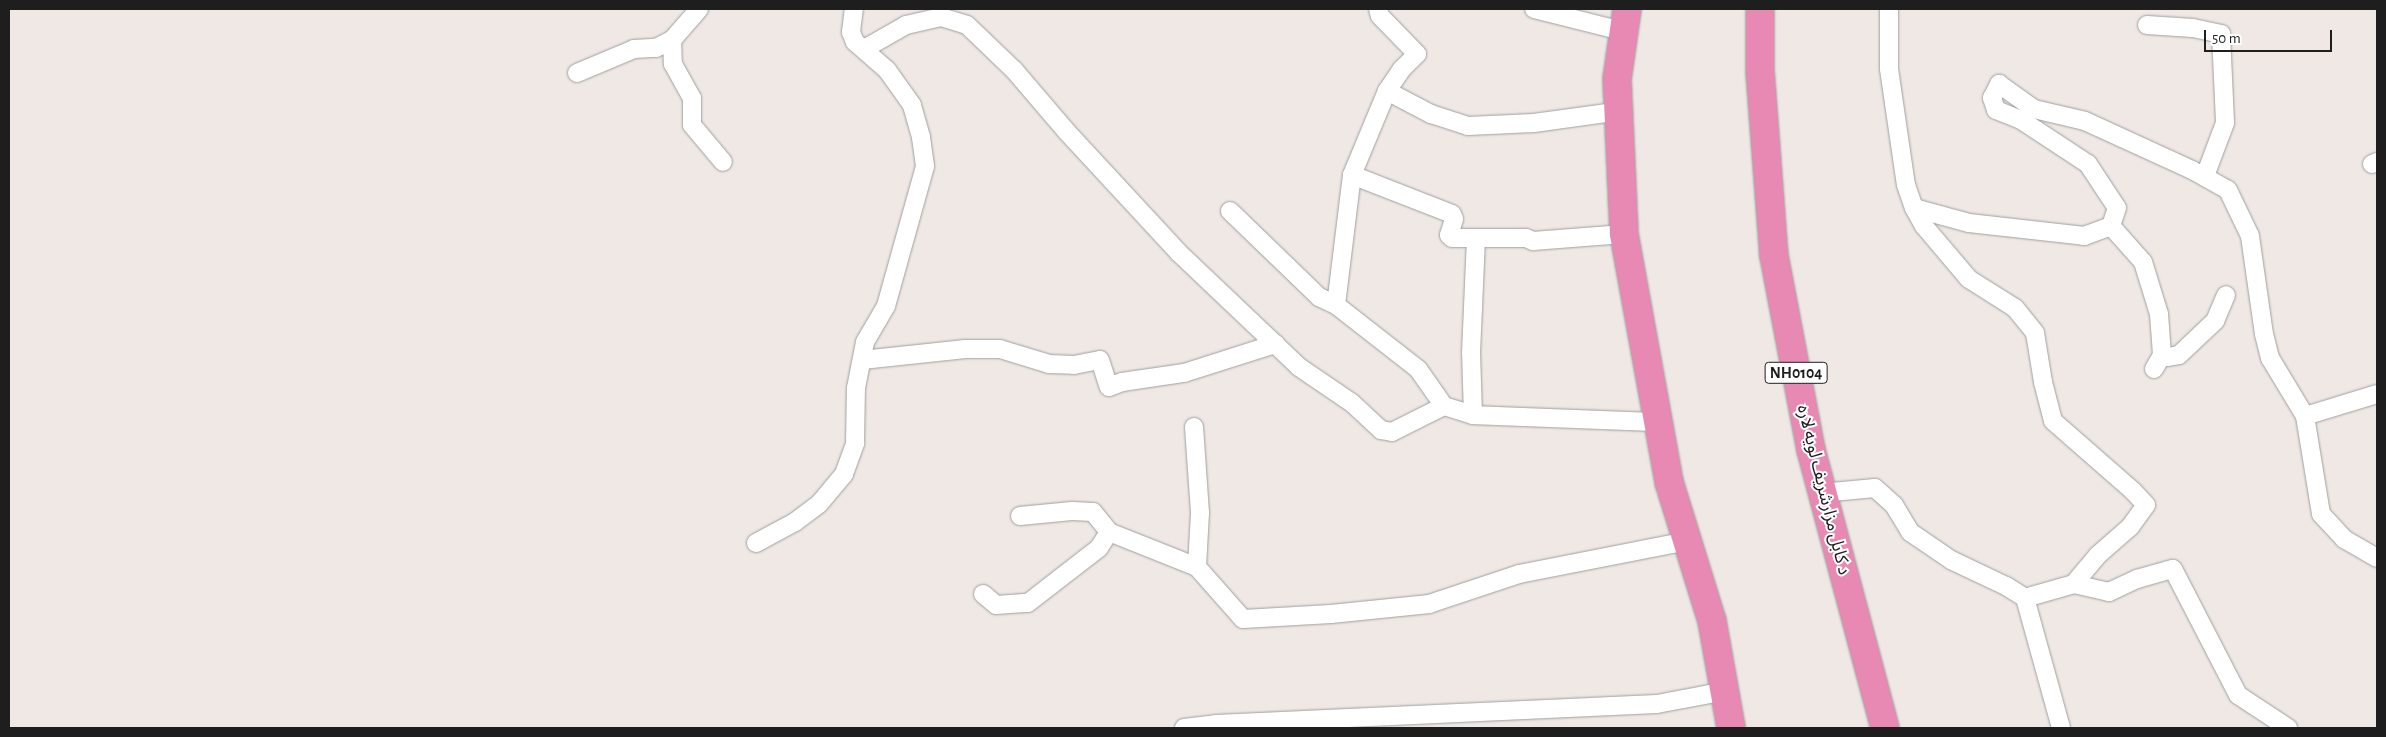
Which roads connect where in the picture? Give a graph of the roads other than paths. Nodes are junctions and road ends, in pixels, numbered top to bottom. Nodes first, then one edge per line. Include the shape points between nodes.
1 (699, 9) edge
2 (854, 9) edge
3 (1378, 9) edge
4 (1534, 9) edge
5 (1760, 9) edge
6 (1889, 9) edge
7 (1624, 20) edge
8 (2147, 25) dead end
9 (672, 40) junction
10 (864, 49) junction
11 (578, 73) dead end
12 (1387, 91) junction
13 (1620, 111) junction
14 (724, 162) dead end
15 (1352, 175) junction
16 (2205, 176) junction
17 (1914, 208) junction
18 (1230, 211) dead end
19 (2111, 226) junction
20 (1624, 234) junction
21 (1476, 238) junction
22 (2226, 295) dead end
23 (1336, 305) junction
24 (1274, 344) junction
25 (862, 360) junction
26 (2377, 394) edge
27 (1444, 406) junction
28 (1472, 415) junction
29 (2305, 416) junction
30 (1658, 422) junction
31 (1194, 427) dead end
32 (1821, 493) junction
33 (1020, 516) dead end
34 (1109, 532) junction
35 (1688, 541) junction
36 (756, 543) dead end
37 (2377, 558) edge
38 (1197, 567) junction
39 (2074, 584) junction
40 (983, 594) dead end
41 (2025, 598) junction
42 (1724, 691) junction
43 (1184, 728) edge
44 (1731, 728) edge
45 (1885, 728) edge
46 (2061, 728) edge
47 (2288, 728) edge

1 - 9 street
2 - 10 street via 851,32 855,42
3 - 12 street via 1380,16 1417,54
4 - 7 street
5 - 32 highway, د کابل مزارشریف لویه لاره / NH0104 via 1760,71 1774,256
6 - 17 street via 1889,69 1906,184
7 - 13 highway via 1617,79
8 - 16 street via 2193,28 2221,34 2225,123
9 - 11 street via 656,48 634,49
9 - 14 street via 673,64 692,98 692,124
10 - 24 street via 906,25 941,17 967,25 1014,70 1178,252
10 - 25 street via 887,70 912,105 925,166 886,306 865,342
12 - 13 street via 1431,114 1468,126 1534,122
12 - 15 street
13 - 20 highway
15 - 21 street via 1452,214 1450,237
15 - 23 street
16 - 19 street via 2085,120 2034,109 2000,84 1992,98 1996,110 2021,120 2088,164 2117,208
16 - 29 street via 2228,190 2250,236 2270,358
17 - 19 street via 1969,223 2084,236
17 - 39 street via 1924,226 1970,279 2015,308 2036,333 2053,421 2146,506
18 - 23 street via 1319,297
19 - 22 street via 2143,262 2158,314 2158,362 2179,355 2215,321
20 - 21 street via 1533,241 1526,238
20 - 30 highway
21 - 28 street
23 - 27 street via 1418,369
24 - 25 street via 1184,373 1122,382 1110,387 1100,360 1049,364 1000,349 965,349
24 - 27 street via 1299,367 1352,403 1381,430 1392,432
25 - 36 street via 856,388 854,443 844,474 819,504 795,522
26 - 29 street
27 - 28 street
28 - 30 street
29 - 37 street via 2321,514 2344,539
30 - 35 highway via 1669,482
31 - 38 street via 1200,513
32 - 41 street via 1875,488 1894,504 1910,532 1951,560
32 - 45 highway, د کابل مزارشریف لویه لاره / NH0104
33 - 34 street via 1093,512
34 - 38 street
34 - 40 street via 1099,548 1028,603 996,605
35 - 38 street via 1519,574 1429,604 1243,619
35 - 42 highway via 1712,621
39 - 41 street
39 - 47 street via 2109,592 2137,579 2173,569 2238,695
41 - 46 street
42 - 43 street via 1657,704
42 - 44 highway

